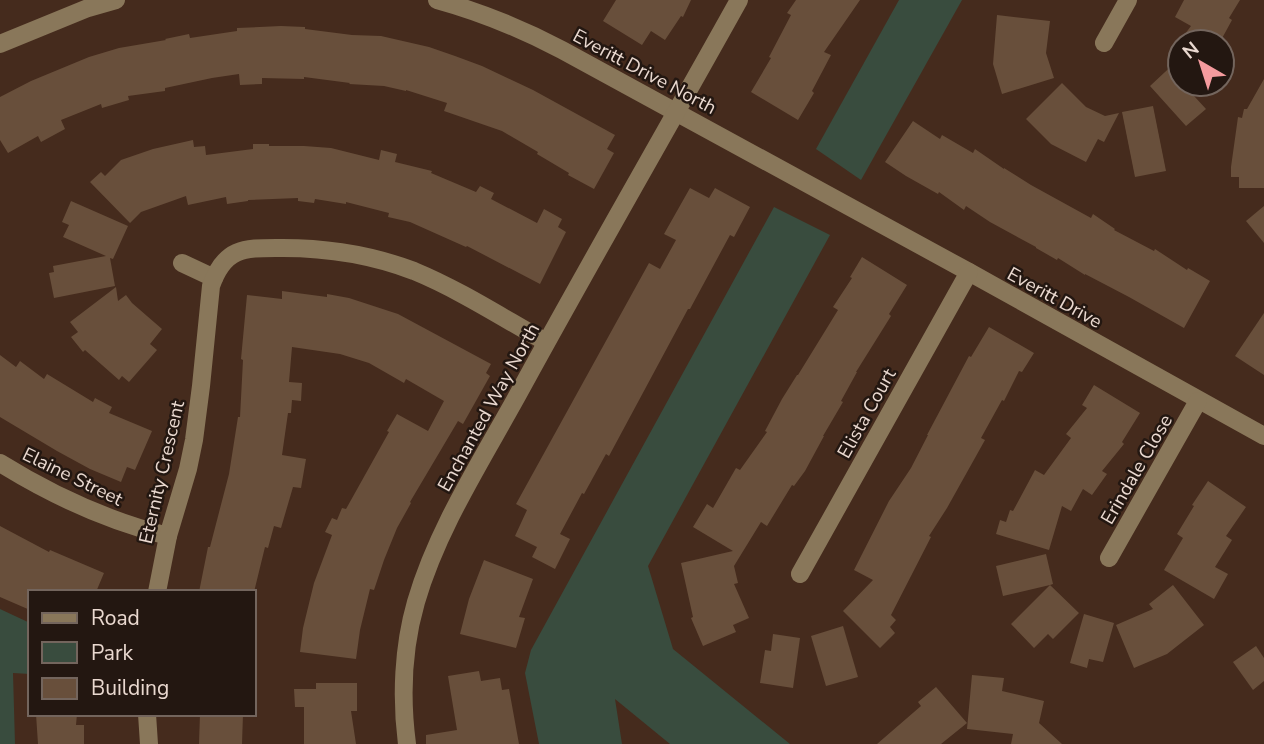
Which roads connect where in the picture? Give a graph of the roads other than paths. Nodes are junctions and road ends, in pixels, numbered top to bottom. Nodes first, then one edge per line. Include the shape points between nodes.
1 (116, 0) edge
2 (437, 0) edge
3 (739, 0) edge
4 (1128, 0) edge
5 (1104, 43) dead end
6 (0, 44) edge
7 (677, 112) junction
8 (826, 194) joint
9 (182, 262) dead end
10 (969, 272) junction
11 (214, 278) junction
12 (546, 342) junction
13 (1199, 401) junction
14 (1264, 436) edge
15 (0, 463) edge
16 (168, 536) junction
17 (1110, 558) dead end
18 (800, 574) dead end
19 (157, 590) edge
20 (147, 716) edge
21 (149, 744) edge
22 (407, 744) edge

1 - 6 street
2 - 7 street, Everitt Drive North via 535,36
3 - 7 street, Enchanted Way North
4 - 5 street
7 - 8 street, Everitt Drive North
7 - 12 street, Enchanted Way North
8 - 10 street, Everitt Drive
9 - 11 street
10 - 13 street, Everitt Drive
10 - 18 street, Elista Court
11 - 12 street, Eternity Crescent via 230,255 248,249 303,248 353,254 433,280
11 - 16 street, Eternity Crescent via 194,440
12 - 22 street, Enchanted Way North via 426,572 407,650
13 - 14 street, Everitt Drive
13 - 17 street, Erindale Close
15 - 16 street, Elaine Street via 80,507
16 - 19 street, Eternity Crescent
20 - 21 street

